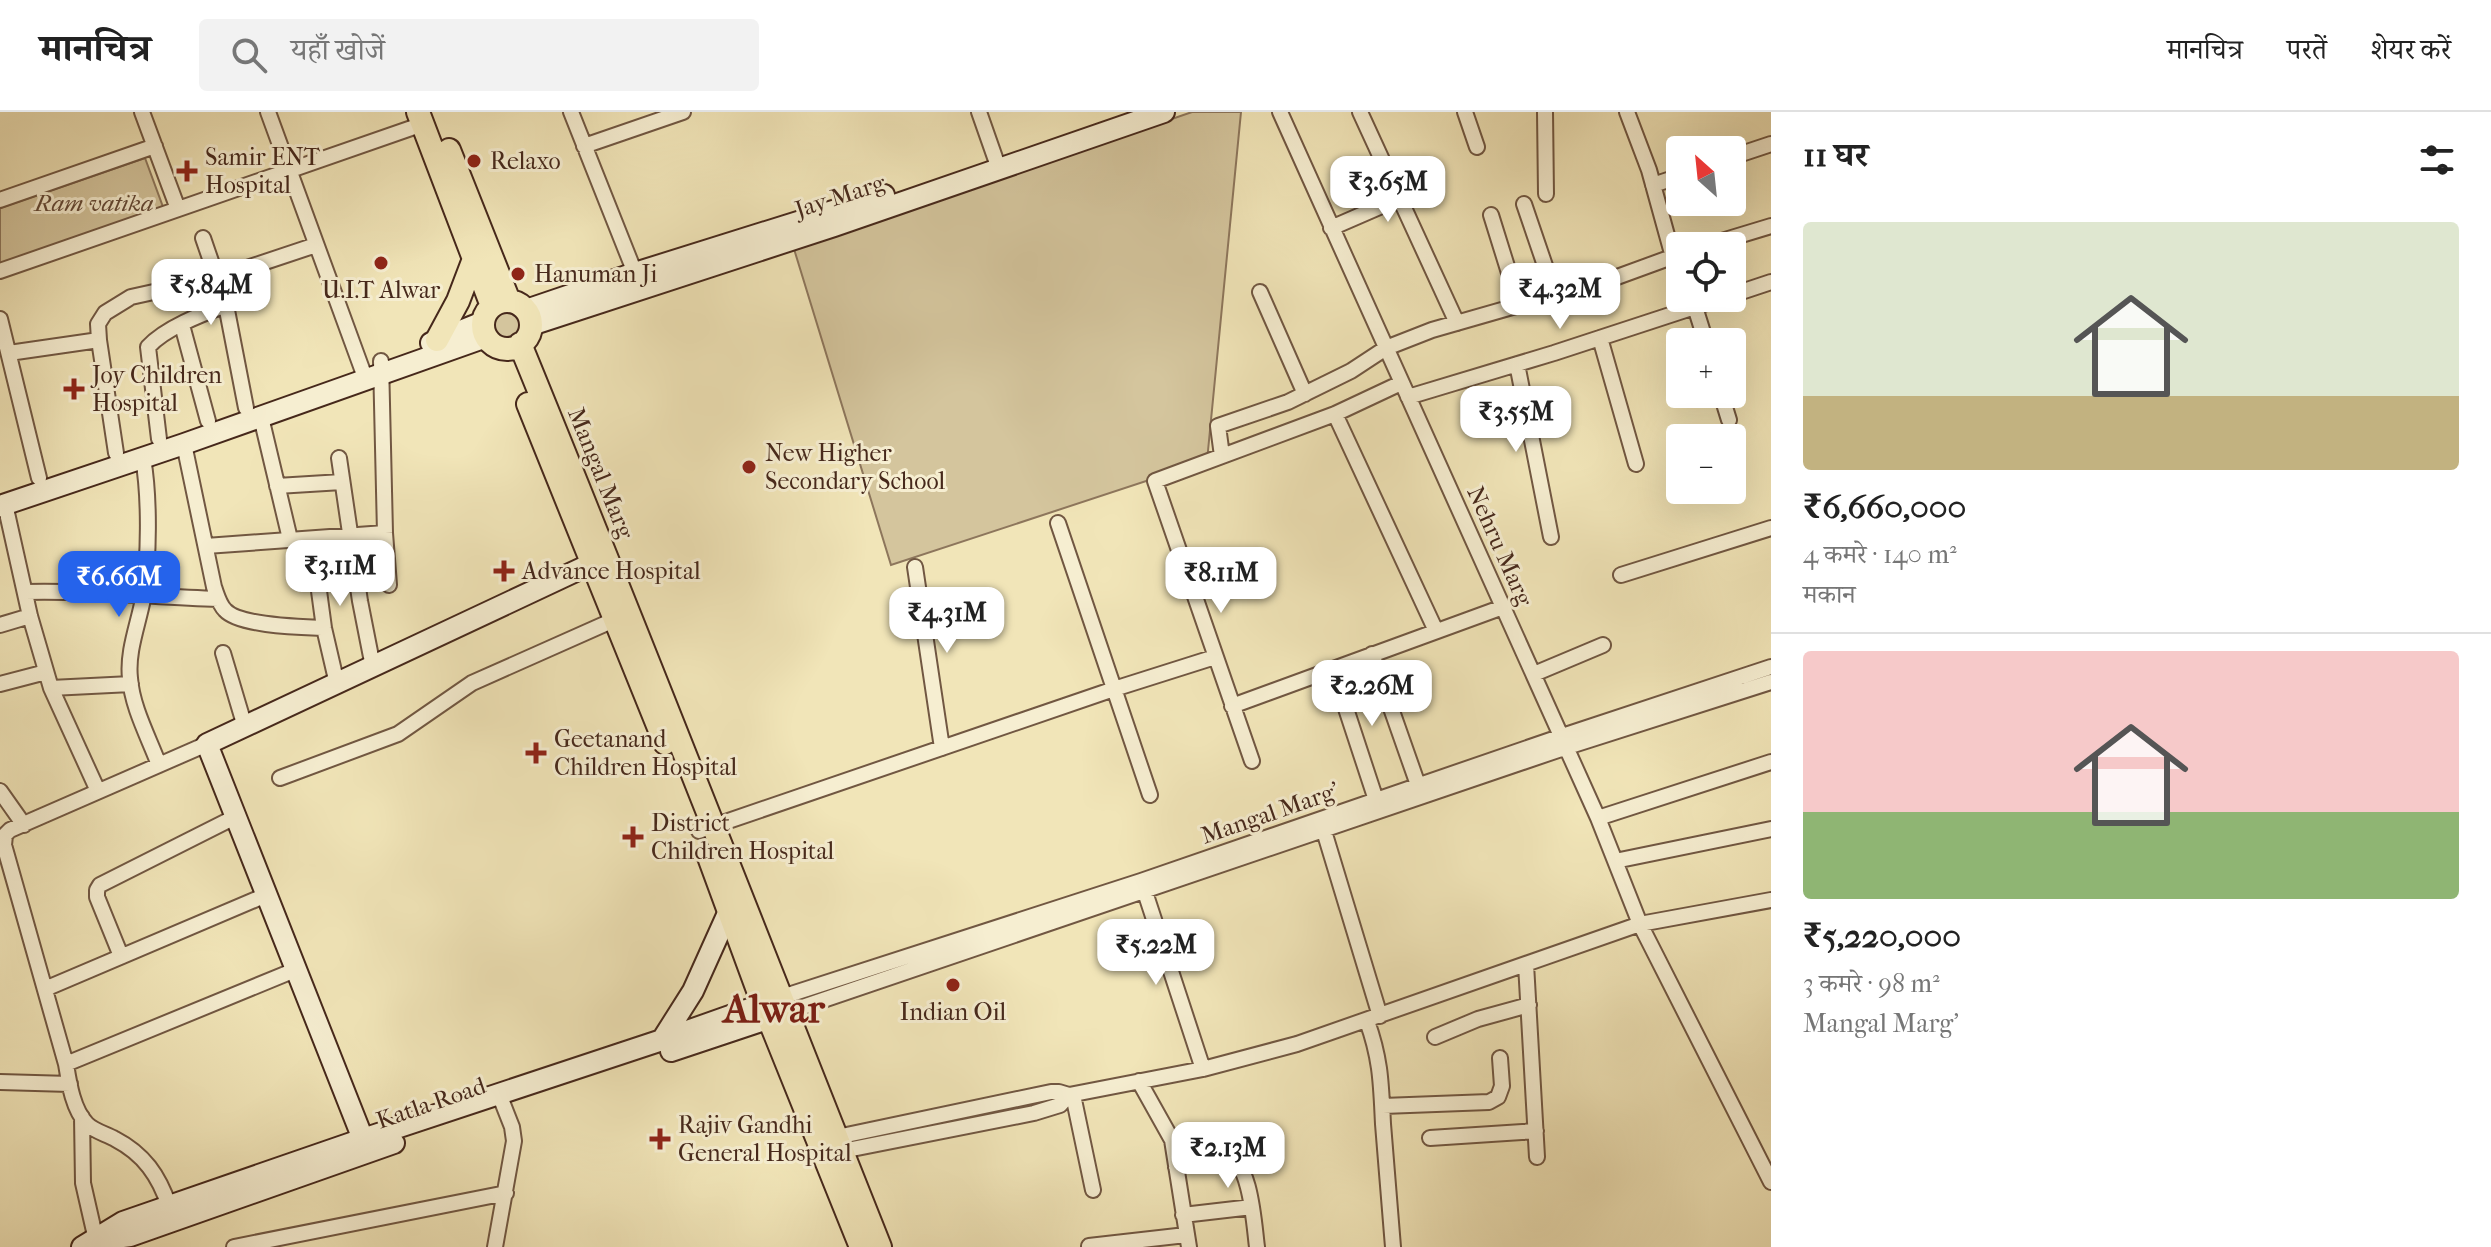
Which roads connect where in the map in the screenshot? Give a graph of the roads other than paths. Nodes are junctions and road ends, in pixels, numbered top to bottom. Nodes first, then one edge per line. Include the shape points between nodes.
1 (142, 112) edge
2 (268, 112) edge
3 (571, 112) edge
4 (683, 112) edge
5 (979, 112) edge
6 (1124, 112) edge
7 (1164, 112) edge
8 (1280, 112) edge
9 (1360, 112) edge
10 (1465, 112) edge
11 (1545, 112) edge
12 (1627, 112) edge
13 (425, 116) edge
14 (1771, 144) edge
15 (155, 146) junction
16 (584, 146) junction
17 (1477, 147) dead end
18 (1746, 152) edge
19 (997, 164) junction
20 (290, 171) junction
21 (1666, 181) edge
22 (1430, 185) dead end
23 (1653, 185) junction
24 (1546, 194) dead end
25 (1400, 198) junction
26 (0, 200) edge
27 (1524, 204) dead end
28 (178, 209) junction
29 (1491, 215) dead end
30 (1771, 226) edge
31 (1331, 228) junction
32 (1668, 232) edge
33 (1746, 234) edge
34 (203, 238) dead end
35 (316, 245) junction
36 (474, 259) junction
37 (1666, 260) edge
38 (0, 271) edge
39 (635, 273) junction
40 (217, 278) junction
41 (1771, 282) edge
42 (1746, 290) edge
43 (1260, 292) dead end
44 (1555, 295) junction
45 (226, 305) junction
46 (1519, 305) junction
47 (1680, 312) edge
48 (1, 323) edge
49 (1457, 323) junction
50 (507, 324) junction
51 (182, 325) junction
52 (1600, 338) junction
53 (99, 340) junction
54 (437, 340) junction
55 (1386, 348) junction
56 (9, 353) junction
57 (1517, 364) junction
58 (372, 371) junction
59 (1401, 383) junction
60 (1305, 394) junction
61 (1408, 397) junction
62 (1725, 408) edge
63 (254, 413) junction
64 (1335, 414) junction
65 (1729, 420) dead end
66 (208, 421) junction
67 (159, 439) junction
68 (184, 444) junction
69 (116, 453) junction
70 (1222, 456) junction
71 (143, 458) junction
72 (339, 458) dead end
73 (1636, 464) dead end
74 (39, 478) junction
75 (342, 482) junction
76 (277, 486) junction
77 (2, 501) edge
78 (1058, 523) dead end
79 (1771, 528) edge
80 (385, 533) junction
81 (350, 535) junction
82 (1551, 537) dead end
83 (290, 539) junction
84 (312, 539) junction
85 (206, 546) junction
86 (593, 563) junction
87 (915, 567) dead end
88 (1621, 575) dead end
89 (389, 585) dead end
90 (25, 592) junction
91 (143, 596) junction
92 (218, 599) junction
93 (1503, 607) junction
94 (30, 616) junction
95 (616, 619) junction
96 (0, 625) edge
97 (324, 628) junction
98 (1436, 631) junction
99 (1603, 645) dead end
100 (223, 653) dead end
101 (1372, 654) junction
102 (1215, 657) junction
103 (373, 667) junction
104 (1771, 667) edge
105 (1333, 669) junction
106 (46, 672) junction
107 (1534, 674) junction
108 (1771, 682) edge
109 (0, 684) edge
110 (131, 684) junction
111 (337, 684) junction
112 (51, 688) junction
113 (1114, 689) junction
114 (1232, 706) junction
115 (245, 727) junction
116 (1564, 741) junction
117 (207, 744) junction
118 (942, 748) junction
119 (1252, 761) dead end
120 (1771, 762) edge
121 (159, 765) junction
122 (280, 778) dead end
123 (1418, 785) junction
124 (0, 791) edge
125 (98, 791) junction
126 (1150, 795) dead end
127 (1376, 800) junction
128 (235, 817) junction
129 (1598, 818) junction
130 (24, 825) junction
131 (706, 829) junction
132 (1771, 829) edge
133 (1324, 831) junction
134 (2, 835) edge
135 (1615, 861) junction
136 (1145, 892) junction
137 (266, 895) junction
138 (1771, 900) edge
139 (729, 911) junction
140 (1640, 924) junction
141 (121, 956) junction
142 (910, 963) junction
143 (1526, 964) junction
144 (295, 970) junction
145 (45, 989) junction
146 (1529, 1005) junction
147 (776, 1008) junction
148 (1374, 1019) junction
149 (1435, 1037) dead end
150 (662, 1040) junction
151 (1500, 1058) dead end
152 (66, 1064) junction
153 (1203, 1069) junction
154 (1139, 1081) junction
155 (0, 1082) edge
156 (70, 1084) junction
157 (1071, 1095) junction
158 (501, 1100) junction
159 (1383, 1106) junction
160 (82, 1117) junction
161 (1536, 1131) junction
162 (1430, 1138) dead end
163 (372, 1141) junction
164 (839, 1144) junction
165 (1537, 1157) dead end
166 (1176, 1167) junction
167 (1769, 1173) edge
168 (1093, 1190) dead end
169 (506, 1193) junction
170 (169, 1206) junction
171 (194, 1206) junction
172 (1252, 1207) junction
173 (1183, 1215) junction
174 (1188, 1241) edge
175 (91, 1242) edge
176 (272, 1243) edge
177 (1089, 1246) edge
178 (234, 1247) edge
179 (495, 1247) edge
180 (861, 1247) edge
181 (880, 1247) edge
182 (1257, 1247) edge
183 (1393, 1247) edge

1 - 15 street
2 - 20 street
3 - 16 street
4 - 16 street
5 - 19 street
6 - 19 main road, Jay Marg
7 - 19 main road, Jay Marg
8 - 31 street, Nehru Marg
9 - 25 street
10 - 17 street
11 - 24 street
12 - 23 street
13 - 20 street
13 - 36 main road, Mangal Marg
13 - 50 main road, Mangal Marg
14 - 18 street
15 - 26 street
15 - 28 street
16 - 39 street
19 - 39 main road, Jay Marg
19 - 50 main road, Jay Marg
20 - 28 street
20 - 35 street
21 - 23 street
22 - 25 street
23 - 32 street
25 - 31 street
25 - 49 street
27 - 44 street
28 - 38 street
29 - 46 street
30 - 33 street
31 - 55 street, Nehru Marg
34 - 40 street
35 - 40 street
35 - 58 street
36 - 50 main road, Mangal Marg
36 - 54 main road
37 - 44 street
39 - 50 main road, Jay Marg
40 - 45 street
40 - 53 street via 131,297 105,313 98,324
41 - 42 street
43 - 60 street
44 - 46 street
45 - 51 street
45 - 63 street
46 - 49 street
47 - 52 street
48 - 56 street
49 - 55 street
50 - 54 main road
50 - 58 main road
50 - 86 main road, Mangal Marg
50 - 131 main road, Mangal Marg via 653,671
51 - 66 street
51 - 67 street via 148,347
52 - 57 street
52 - 73 street
53 - 56 street
53 - 69 street
54 - 58 main road
55 - 59 street, Nehru Marg
55 - 60 street
56 - 74 street
57 - 61 street
57 - 82 street
58 - 63 main road
58 - 80 street
59 - 61 street, Nehru Marg
59 - 64 street
60 - 70 street via 1218,426
61 - 93 street, Nehru Marg
62 - 65 street
63 - 66 main road
63 - 68 main road
63 - 76 street
64 - 70 street
64 - 98 street
66 - 67 main road
67 - 69 main road
68 - 71 main road
68 - 85 street
69 - 74 main road
70 - 102 street via 1155,481
71 - 77 main road
71 - 91 street via 148,494
72 - 75 street
74 - 77 main road
75 - 76 street
75 - 81 street
76 - 83 street
77 - 90 street
78 - 113 street
79 - 88 street
80 - 81 street
80 - 89 street
81 - 84 street
81 - 103 street
83 - 84 street
83 - 85 street
84 - 97 street
85 - 92 street
86 - 95 main road, Mangal Marg
86 - 103 main road
87 - 118 street
90 - 91 street
90 - 94 street
91 - 92 street
91 - 110 street
92 - 97 street via 227,613 242,619
93 - 98 street
93 - 107 street, Nehru Marg
94 - 96 street
94 - 106 street
95 - 122 street via 461,689 409,729
95 - 131 main road, Mangal Marg
97 - 111 street
98 - 101 street
99 - 107 street
100 - 115 street
101 - 105 street
101 - 123 street
102 - 113 street
102 - 114 street
103 - 111 main road
104 - 116 street, Mangal Marg'
105 - 114 street
105 - 127 street
106 - 109 street
106 - 112 street
107 - 116 street, Nehru Marg
108 - 116 street
110 - 112 street
110 - 121 street
111 - 115 main road
112 - 125 street
113 - 118 street
113 - 126 street
114 - 119 street
115 - 117 main road
116 - 123 street, Mangal Marg'
116 - 129 street, Nehru Marg
116 - 133 street
117 - 121 street
117 - 128 main road
118 - 131 street
120 - 129 street
121 - 125 street
123 - 127 street, Mangal Marg'
124 - 130 street
125 - 130 street
127 - 142 street, Mangal Marg'
128 - 137 main road
128 - 141 street via 100,885 97,897
129 - 135 street, Nehru Marg
130 - 134 street
131 - 139 main road, Mangal Marg
131 - 147 main road, Mangal Marg
132 - 135 street
133 - 136 street
133 - 148 street
134 - 145 street
135 - 140 street, Nehru Marg
136 - 142 street
136 - 153 street
137 - 141 street
137 - 144 main road
138 - 140 street
139 - 147 main road, Mangal Marg
139 - 150 main road via 700,977
140 - 143 street
140 - 167 street, Nehru Marg
141 - 145 street
142 - 147 street, Mangal Marg'
143 - 146 street
143 - 148 street
144 - 152 street
144 - 163 main road
145 - 152 street
146 - 149 street
146 - 161 street
147 - 150 main road, Katla Road
147 - 158 main road, Katla Road
147 - 164 main road, Mangal Marg
147 - 180 main road, Mangal Marg
148 - 153 street
148 - 159 street
150 - 158 main road, Katla Road
151 - 159 street via 1502,1086 1489,1102
152 - 156 street
153 - 154 street
154 - 157 street
154 - 166 street via 1172,1140
155 - 156 street
156 - 160 street
157 - 164 street via 1051,1092
157 - 168 street
158 - 163 main road, Katla Road
158 - 169 street via 514,1141
159 - 183 street
160 - 170 street via 142,1156
160 - 175 street
161 - 162 street
161 - 165 street
163 - 171 main road, Katla Road
164 - 181 main road, Mangal Marg
166 - 172 street via 1232,1155
166 - 173 street
169 - 176 street
169 - 179 street
170 - 171 main road, Katla Road
170 - 175 main road, Katla Road via 123,1222
171 - 175 main road, Katla Road via 130,1236
172 - 173 street
172 - 182 street
173 - 174 street
174 - 177 street
176 - 178 street

